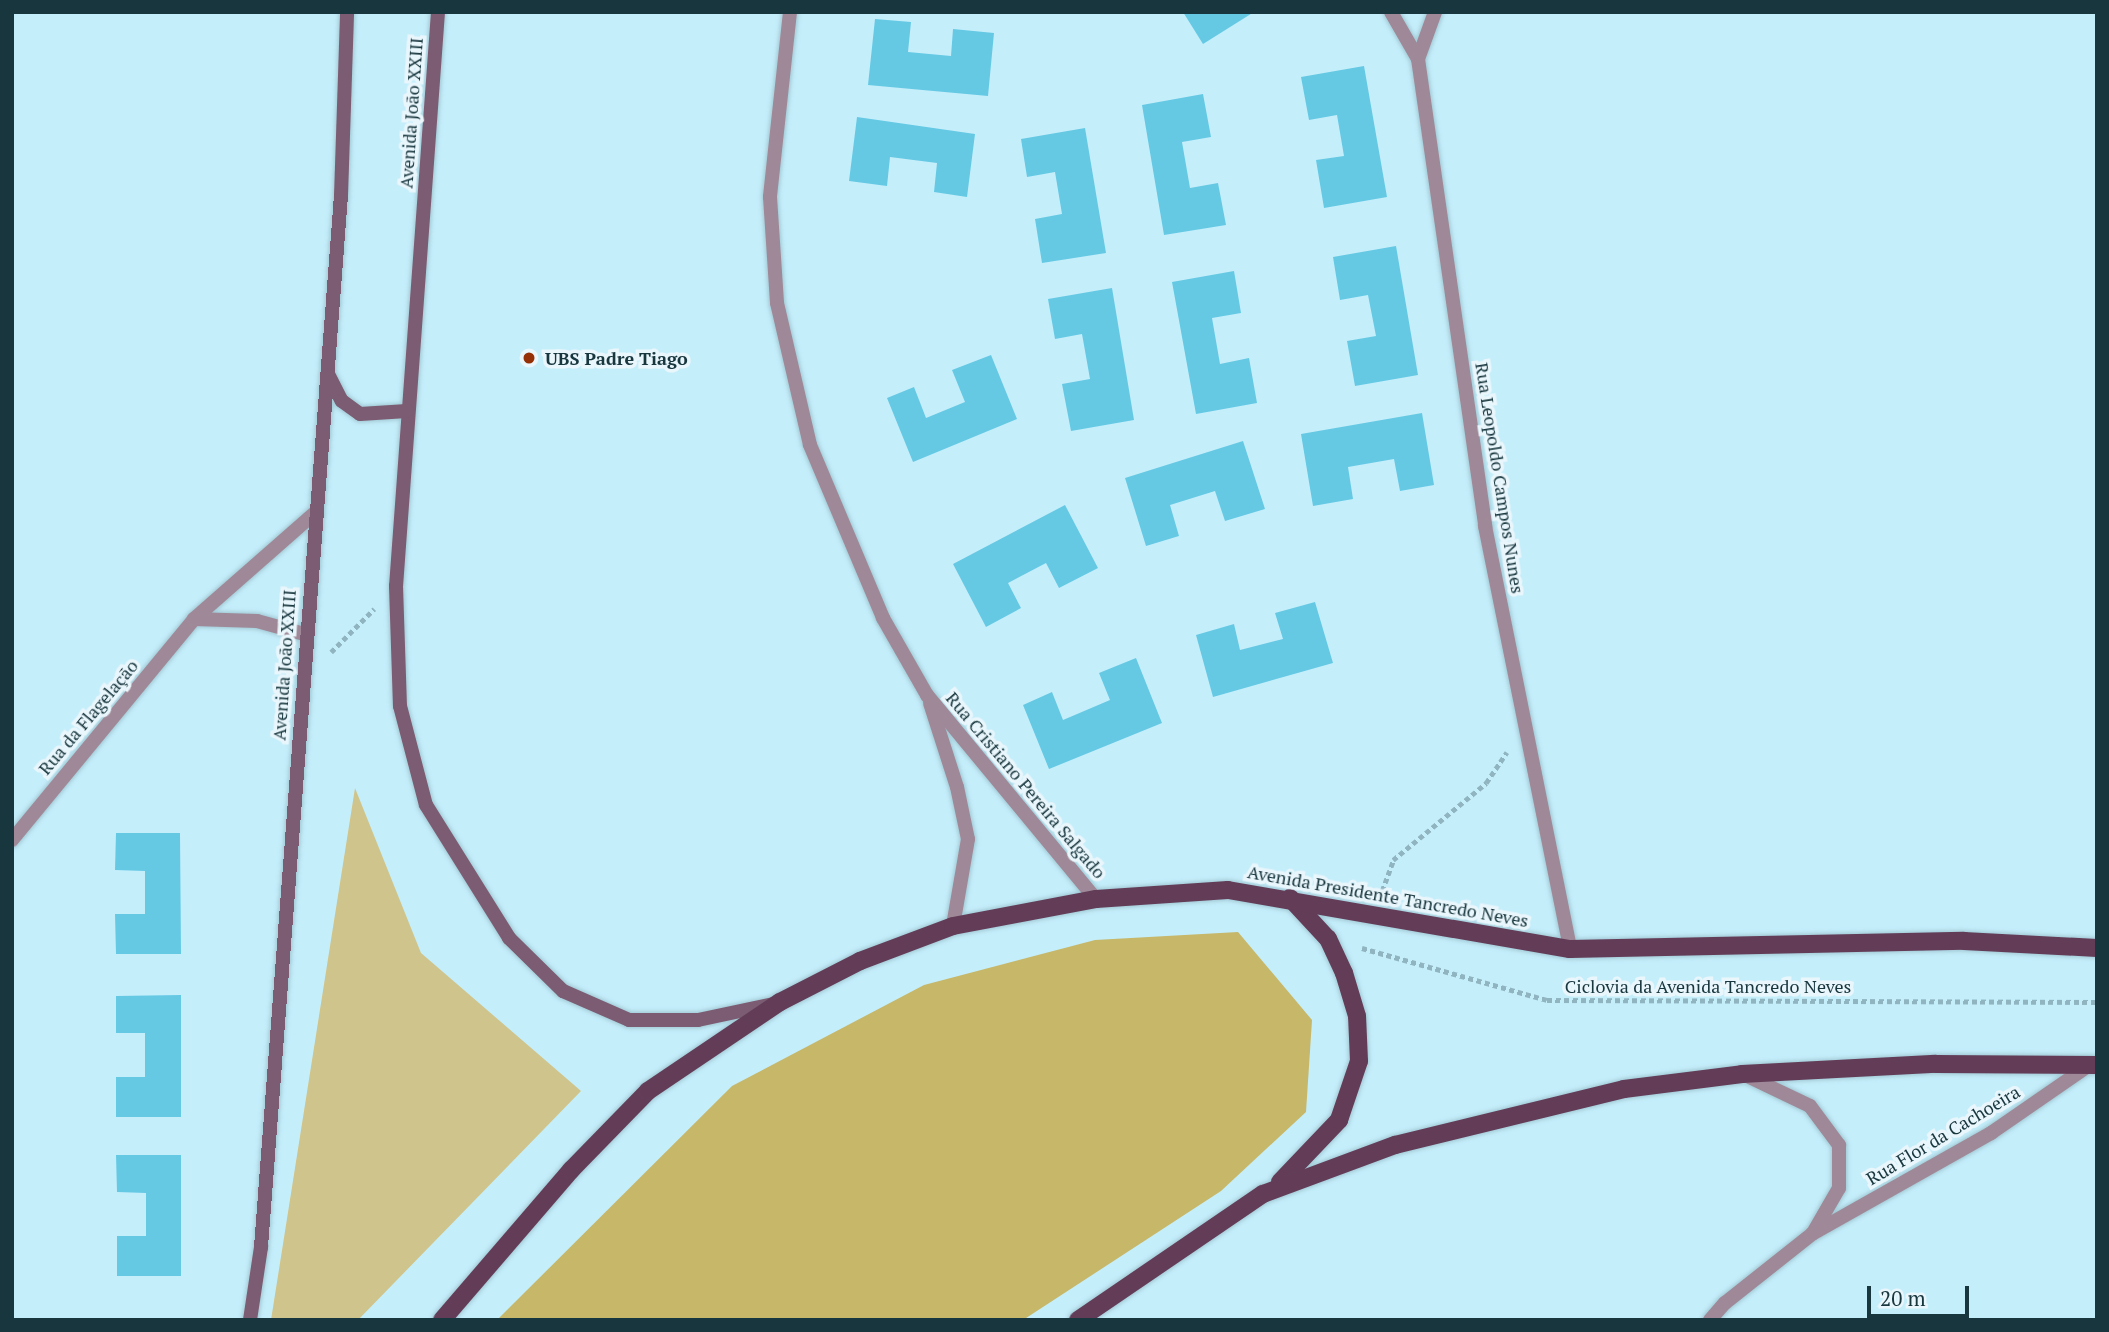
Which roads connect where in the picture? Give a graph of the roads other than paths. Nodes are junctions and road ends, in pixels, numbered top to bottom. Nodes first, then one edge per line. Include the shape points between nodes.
1 (347, 12) edge
2 (438, 12) edge
3 (790, 12) edge
4 (1391, 12) edge
5 (1435, 12) edge
6 (1418, 59) junction
7 (328, 375) junction
8 (407, 411) junction
9 (316, 512) junction
10 (194, 620) junction
11 (304, 634) junction
12 (927, 695) junction
13 (12, 840) edge
14 (1290, 898) junction
15 (1096, 899) junction
16 (953, 926) junction
17 (2097, 948) edge
18 (1570, 949) junction
19 (780, 1002) junction
20 (2094, 1065) edge
21 (1742, 1074) junction
22 (1263, 1194) junction
23 (1812, 1234) junction
24 (250, 1320) edge
25 (442, 1320) edge
26 (1078, 1320) edge
27 (1710, 1320) edge

1 - 7 main road, Avenida João XXIII via 341,196
2 - 8 main road, Avenida João XXIII
3 - 12 street, Rua Cristiano Pereira Salgado via 770,197 778,303 810,445 883,618
4 - 6 street
5 - 6 street, Rua Leopoldo Campos Nunes
6 - 18 street, Rua Leopoldo Campos Nunes via 1485,526
7 - 8 main road via 342,401 360,414
7 - 9 main road, Avenida João XXIII
8 - 19 main road, Avenida João XXIII via 396,662 408,749 426,805 509,938 564,990 629,1020 698,1020
9 - 10 street, Rua da Flagelação
9 - 11 main road, Avenida João XXIII
10 - 11 street via 257,621
10 - 13 street, Rua da Flagelação
11 - 24 main road, Avenida João XXIII via 261,1247
12 - 15 street, Rua Cristiano Pereira Salgado
12 - 16 street, Rua Cristiano Pereira Salgado via 957,787 968,839
14 - 15 main road, Avenida Presidente Tancredo Neves via 1228,890
14 - 18 main road, Avenida Presidente Tancredo Neves via 1373,917
14 - 22 main road via 1328,939 1357,1016 1359,1061 1339,1120 1288,1176
15 - 16 main road, Avenida Presidente Tancredo Neves
16 - 19 main road, Avenida Presidente Tancredo Neves via 860,961
17 - 18 main road, Avenida Presidente Tancredo Neves via 1964,942
19 - 25 main road, Avenida Presidente Tancredo Neves via 648,1091 571,1170
20 - 21 main road via 1936,1064
20 - 23 street, Rua Flor da Cachoeira via 1991,1133
21 - 22 main road via 1624,1089 1395,1145
21 - 23 street, Rua Flor da Cachoeira via 1810,1106 1839,1145 1839,1188
22 - 26 main road
23 - 27 street, Rua Flor da Cachoeira

